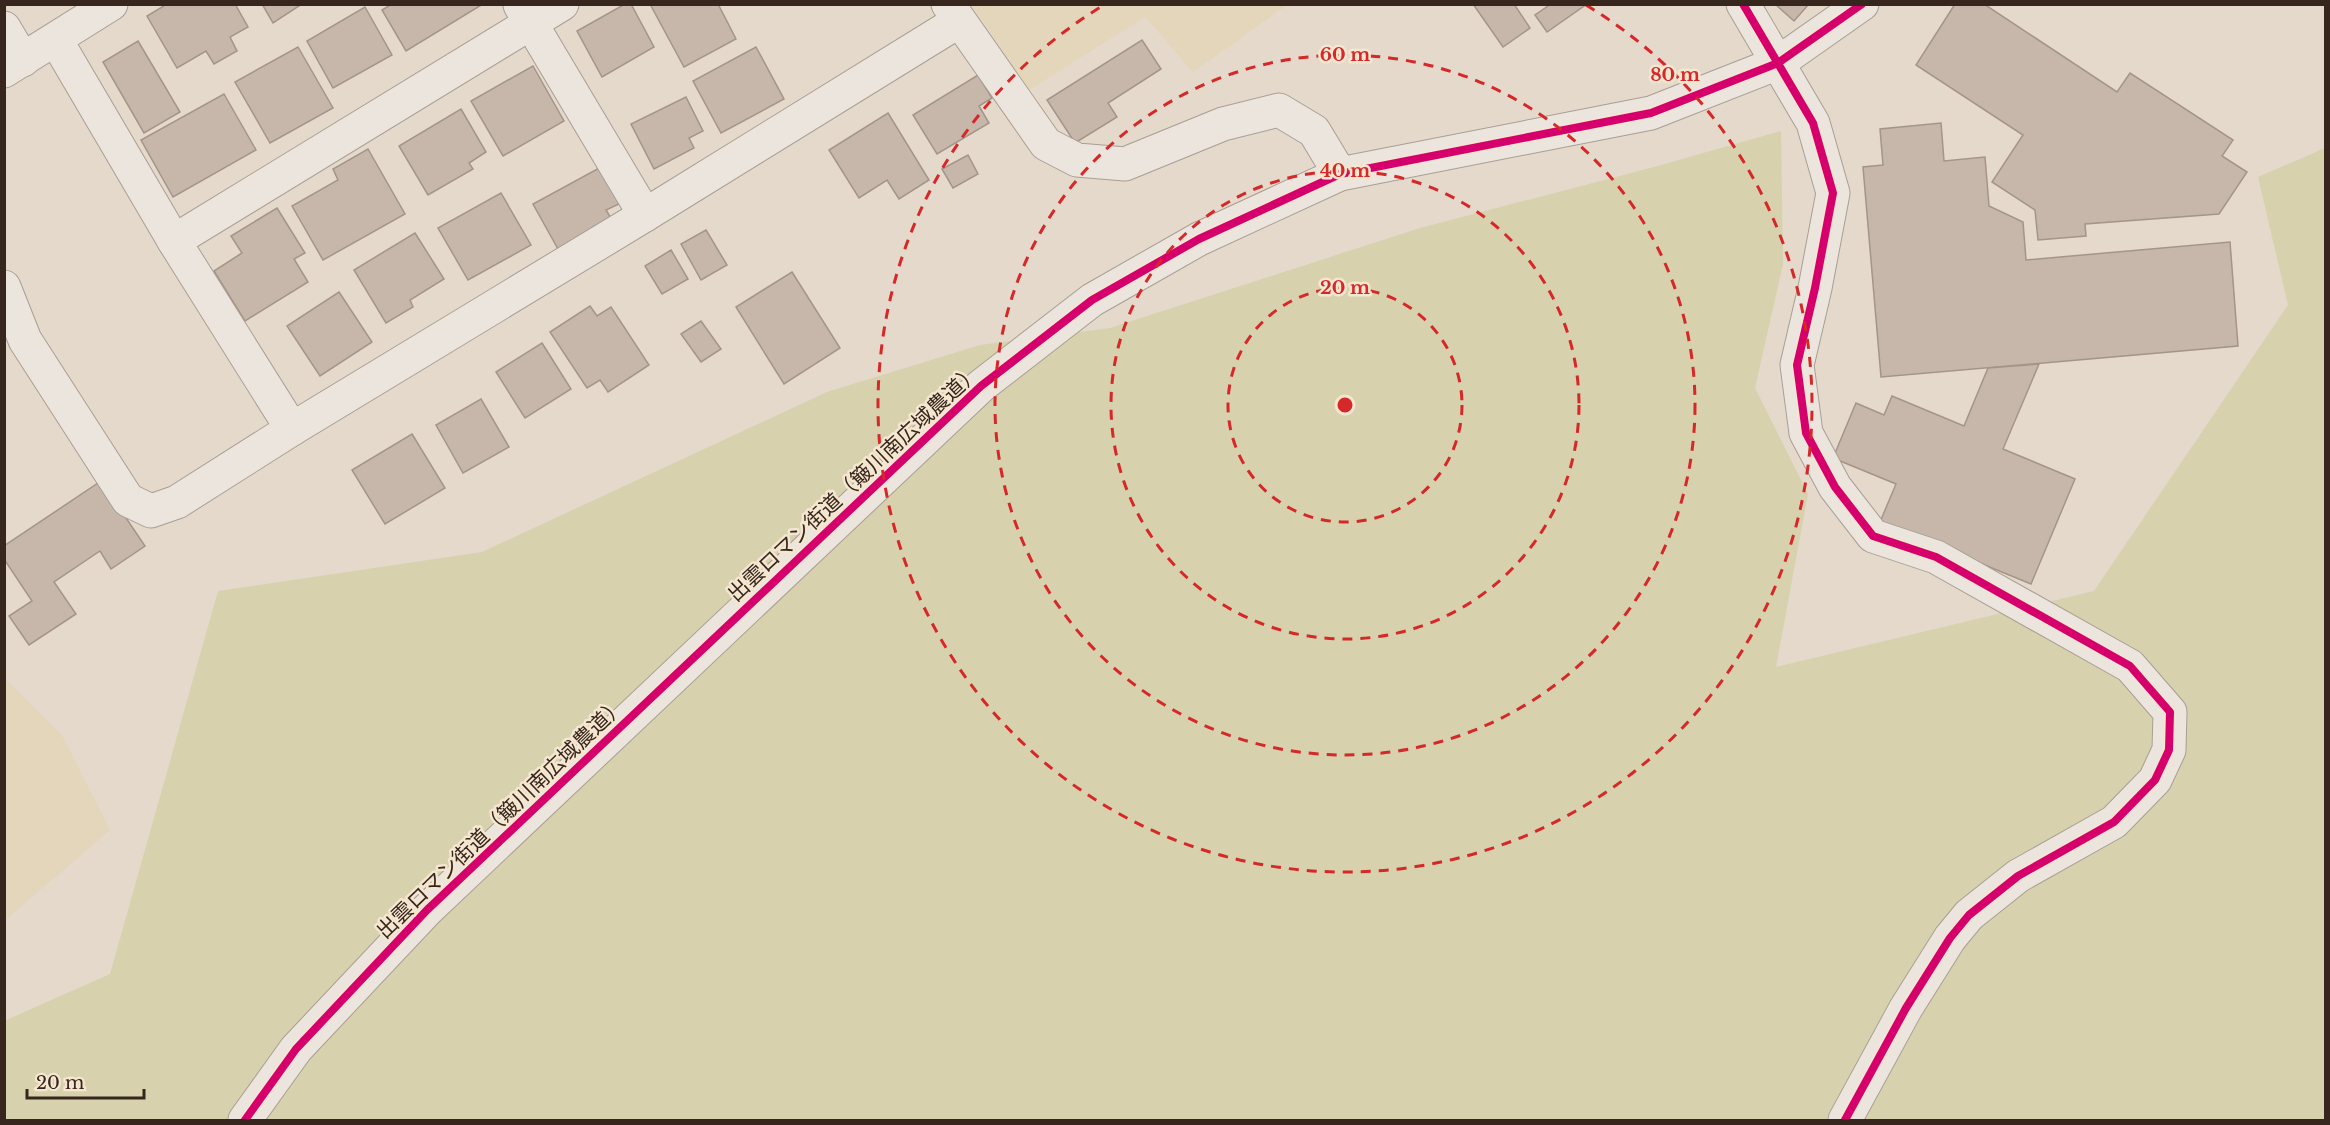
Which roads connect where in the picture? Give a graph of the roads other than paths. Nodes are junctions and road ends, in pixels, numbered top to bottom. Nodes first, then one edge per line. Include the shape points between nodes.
1 (111, 4) edge
2 (562, 4) edge
3 (1743, 4) edge
4 (1862, 4) edge
5 (954, 13) edge
6 (526, 14) edge
7 (4, 28) edge
8 (56, 40) junction
9 (1778, 63) junction
10 (14, 65) edge
11 (1340, 174) junction
12 (645, 215) junction
13 (174, 241) junction
14 (4, 287) edge
15 (292, 429) junction
16 (245, 1120) edge
17 (1845, 1120) edge

1 - 8 street
2 - 6 street
3 - 9 street
4 - 9 street, 出雲ロマン街道（簸川南広域農道）
5 - 11 street via 1046,144 1077,160 1125,164 1223,124 1279,110 1314,130
5 - 12 street
6 - 12 street
6 - 13 street
7 - 10 street
8 - 10 street
8 - 13 street
9 - 11 street, 出雲ロマン街道（簸川南広域農道） via 1651,113
9 - 17 street via 1813,123 1833,193 1797,365 1806,433 1835,488 1873,536 1936,557 2130,666 2170,712 2169,750 2155,780 2114,822 2018,876 1969,915 1950,938 1906,1008
11 - 16 street, 出雲ロマン街道（簸川南広域農道） via 1199,239 1092,300 981,386 427,910 296,1049
12 - 15 street
13 - 15 street
14 - 15 street via 26,340 128,500 151,511 177,502

